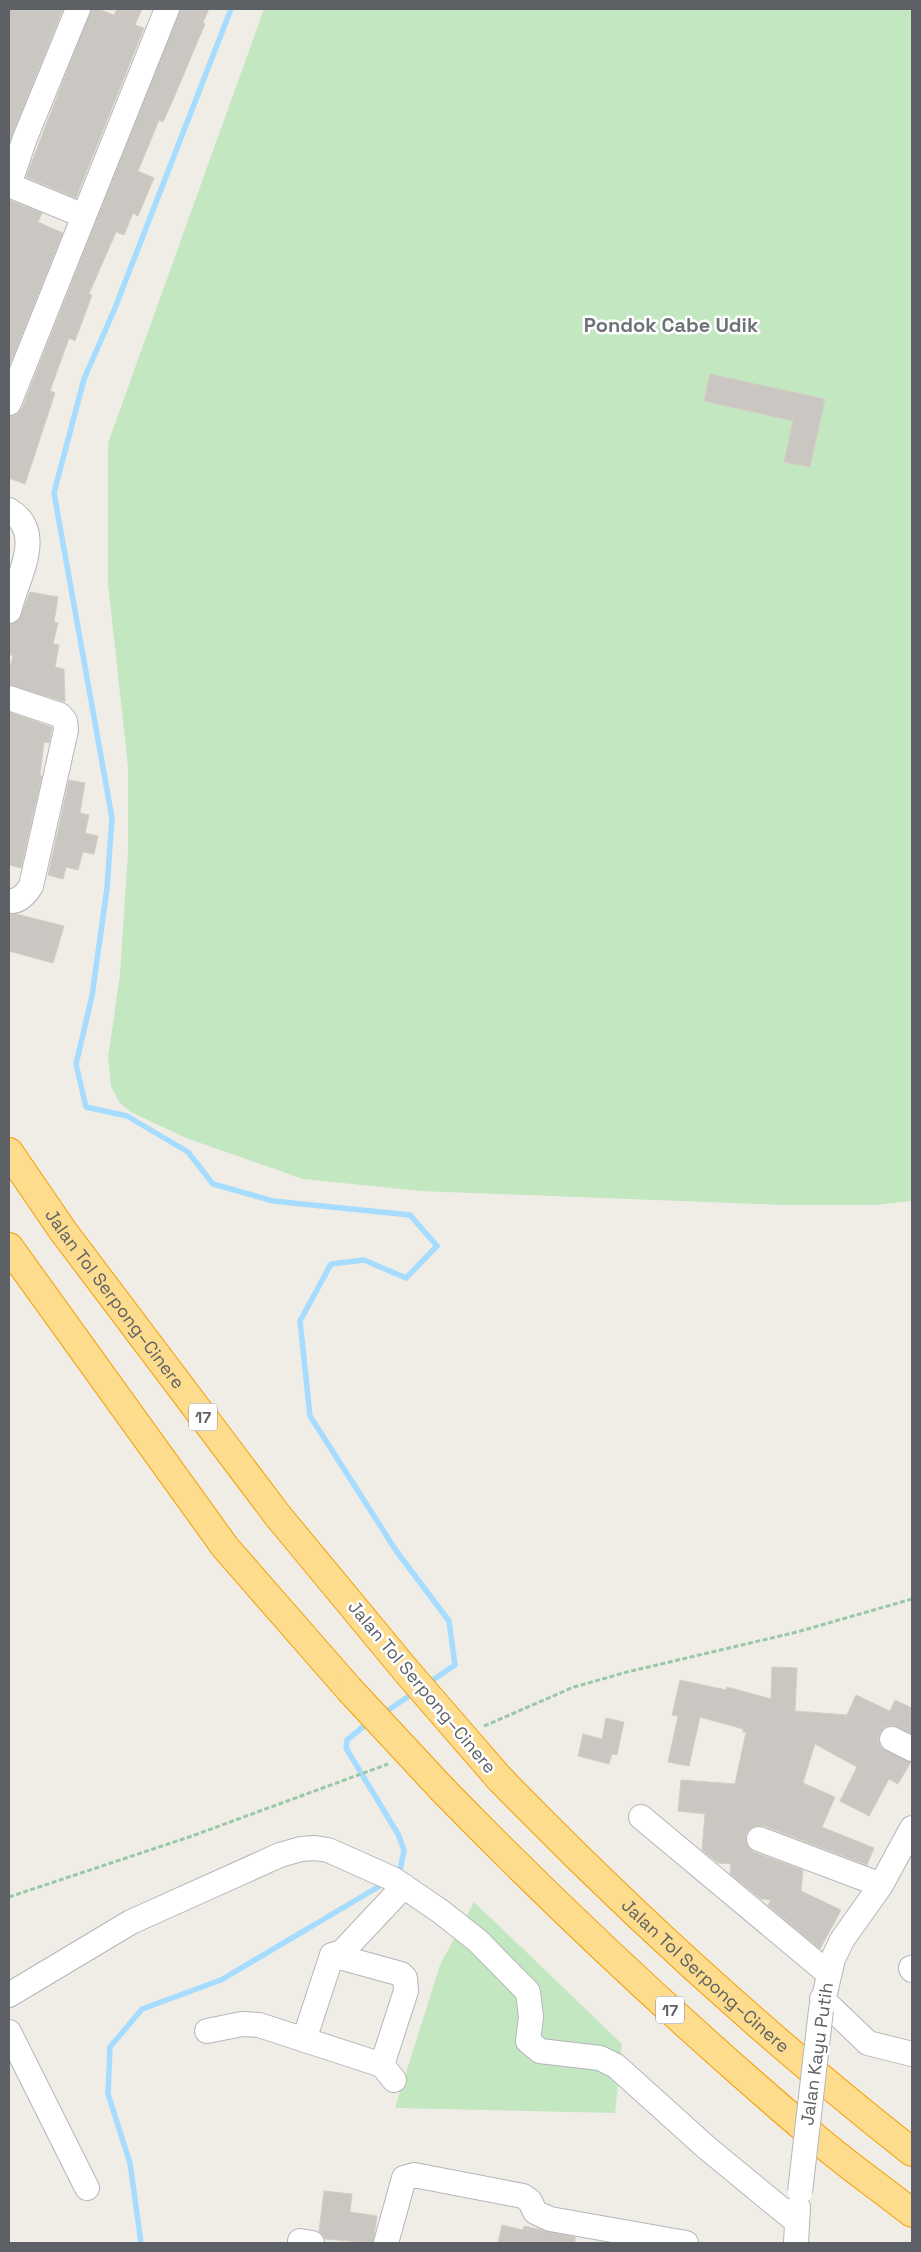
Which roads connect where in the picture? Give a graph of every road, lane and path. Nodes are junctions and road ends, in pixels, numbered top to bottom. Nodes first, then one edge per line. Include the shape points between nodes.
1 (78, 9) edge
2 (167, 9) edge
3 (9, 185) edge
4 (84, 216) junction
5 (9, 403) edge
6 (9, 510) edge
7 (9, 607) edge
8 (9, 698) edge
9 (9, 901) edge
10 (9, 1152) edge
11 (9, 1247) edge
12 (912, 1599) edge
13 (478, 1728) dead end
14 (396, 1761) dead end
15 (641, 1817) dead end
16 (912, 1828) edge
17 (759, 1839) dead end
18 (881, 1885) junction
19 (404, 1886) junction
20 (9, 1897) edge
21 (332, 1955) junction
22 (828, 1974) junction
23 (9, 1995) edge
24 (822, 2005) junction
25 (206, 2031) dead end
26 (9, 2032) edge
27 (304, 2040) junction
28 (912, 2054) edge
29 (912, 2152) edge
30 (87, 2188) dead end
31 (912, 2214) edge
32 (796, 2233) edge
33 (672, 2242) edge
34 (386, 2243) edge

1 - 3 street
2 - 4 street
3 - 4 street
4 - 5 street
6 - 7 street via 20,516 27,533 26,561
8 - 9 street via 60,715 66,730 31,886 26,895
10 - 29 highway, Jalan Tol Serpong–Cinere / 17, bridge via 63,1231 278,1516 499,1778 662,1939 828,2086
11 - 31 highway, 17, bridge via 225,1547 348,1690 530,1880 635,1978 812,2135
12 - 13 path via 797,1632 574,1687
14 - 20 path via 192,1836
15 - 22 street
16 - 18 street, Jalan Kayu Putih
17 - 18 street
18 - 22 street, Jalan Kayu Putih via 842,1940
19 - 21 street via 342,1952
19 - 23 street via 328,1850 301,1849 280,1855 131,1922
19 - 32 street via 478,1941 528,1992 531,2017 528,2041 540,2051 600,2058 616,2066
21 - 27 street
21 - 27 street via 401,1974 405,1978 406,1991 388,2072
22 - 24 street, Jalan Kayu Putih
24 - 28 street via 868,2042
24 - 32 street, Jalan Kayu Putih, bridge
25 - 27 street via 250,2023
26 - 30 street
33 - 34 street via 550,2219 535,2212 530,2201 523,2196 414,2175 404,2178

